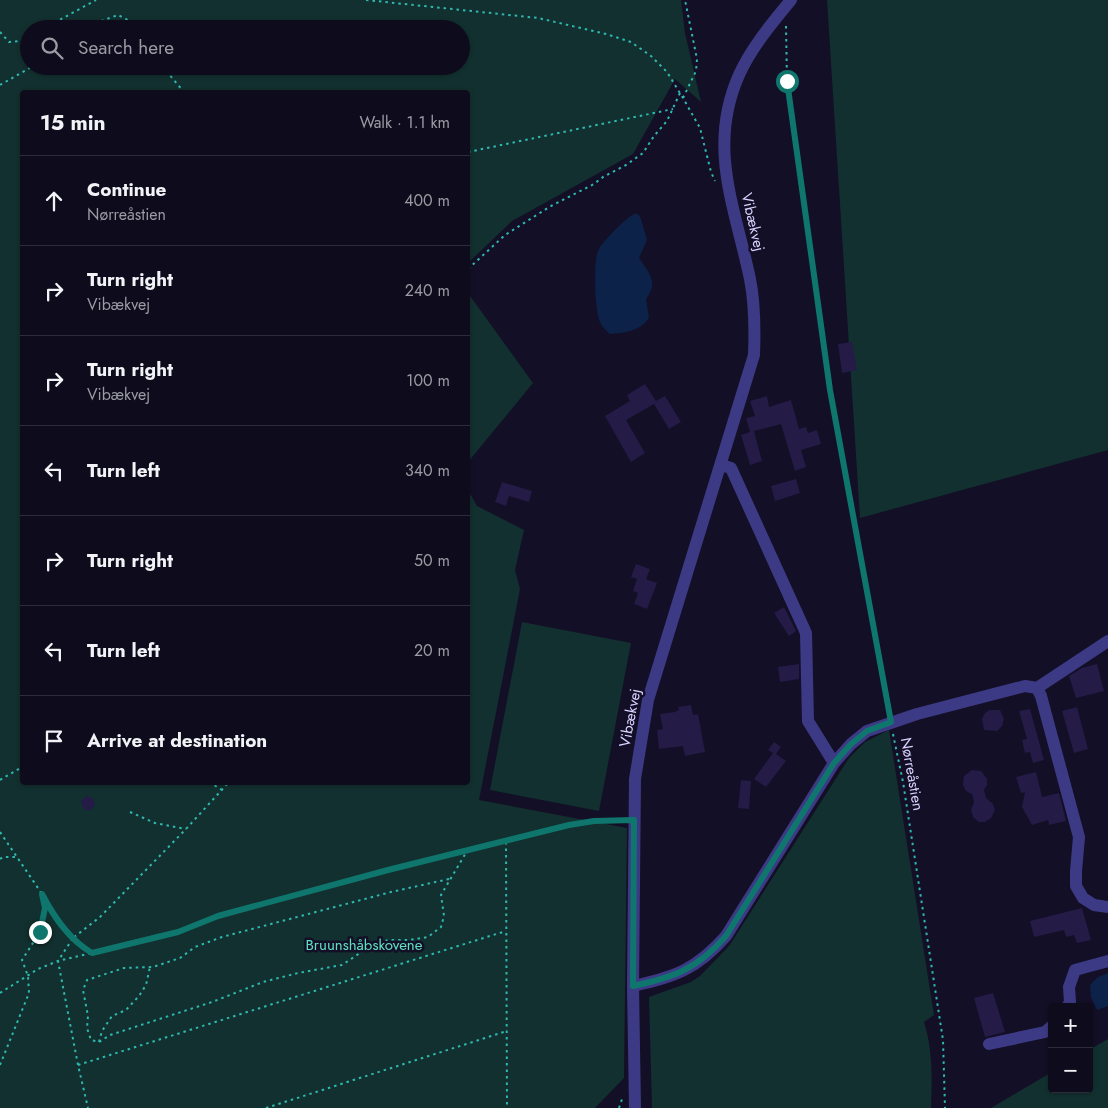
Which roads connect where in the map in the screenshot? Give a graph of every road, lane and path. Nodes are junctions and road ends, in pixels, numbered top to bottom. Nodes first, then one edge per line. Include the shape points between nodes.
1 (96, 0) edge
2 (366, 0) edge
3 (685, 0) edge
4 (791, 0) edge
5 (60, 20) edge
6 (105, 20) edge
7 (128, 20) edge
8 (786, 25) dead end
9 (0, 32) edge
10 (20, 41) edge
11 (20, 73) edge
12 (170, 75) edge
13 (0, 84) edge
14 (182, 90) edge
15 (680, 93) junction
16 (683, 98) junction
17 (673, 109) junction
18 (470, 152) edge
19 (716, 182) dead end
20 (470, 267) edge
21 (721, 466) junction
22 (1108, 641) edge
23 (1031, 687) junction
24 (891, 722) junction
25 (834, 763) junction
26 (20, 769) edge
27 (0, 780) edge
28 (214, 785) edge
29 (227, 785) edge
30 (223, 790) junction
31 (130, 812) dead end
32 (634, 820) junction
33 (186, 829) junction
34 (0, 832) edge
35 (506, 842) junction
36 (468, 851) junction
37 (17, 857) junction
38 (0, 859) edge
39 (449, 879) junction
40 (42, 894) junction
41 (1108, 907) edge
42 (506, 931) junction
43 (73, 938) junction
44 (92, 953) junction
45 (58, 961) junction
46 (1108, 962) edge
47 (150, 967) junction
48 (28, 976) junction
49 (633, 986) junction
50 (0, 993) edge
51 (1069, 1003) edge
52 (1048, 1029) edge
53 (507, 1032) junction
54 (99, 1042) junction
55 (989, 1044) dead end
56 (78, 1065) junction
57 (0, 1066) edge
58 (88, 1108) edge
59 (266, 1108) edge
60 (507, 1108) edge
61 (635, 1108) edge
62 (945, 1108) edge

1 - 5 path
2 - 15 path via 538,18 606,34 631,42 651,56
3 - 16 path via 697,59 696,70
4 - 21 street, Vibækvej via 754,48 739,74 729,103 724,133 725,172 755,313 754,355
6 - 7 path via 118,15
8 - 24 path, Nørreåstien via 787,81 830,390
9 - 10 path via 10,42
11 - 13 path
12 - 14 path
15 - 16 path
15 - 17 path
16 - 19 path via 700,128
17 - 18 path
17 - 20 path via 643,153 505,235
21 - 25 street via 731,468 806,633 808,721
21 - 32 street, Vibækvej via 648,700 635,779
22 - 23 street
23 - 24 street
23 - 41 street via 1042,696 1079,837 1076,886 1083,898 1094,905
24 - 25 street via 867,731
24 - 62 path, Nørreåstien via 943,1040
25 - 49 street via 726,936 713,951 680,973
26 - 27 path
28 - 30 path
29 - 30 path
30 - 33 path
31 - 33 path via 155,823
32 - 35 path via 586,822
32 - 49 street, Vibækvej
33 - 43 path via 100,917
34 - 37 path
35 - 36 path
35 - 42 path
36 - 39 path
36 - 44 path via 236,911 178,932
37 - 38 path
37 - 40 path
39 - 47 path via 222,937 195,947 180,958
39 - 54 path via 441,895 444,916 441,927 428,937 388,940 342,965 263,982 110,1035
40 - 43 path via 53,916
40 - 48 path via 45,908 40,932 22,960
42 - 53 path
42 - 56 path
43 - 44 path
43 - 45 path
44 - 45 path
45 - 48 path
45 - 56 path
46 - 51 street via 1076,970 1069,987
47 - 54 path via 146,985 139,996 126,1010 112,1016
47 - 54 path via 124,968 87,980 83,990 87,1028 91,1040
48 - 50 path
48 - 57 path via 29,993
49 - 61 street, Vibækvej
52 - 55 street
53 - 59 path
53 - 60 path
56 - 58 path

